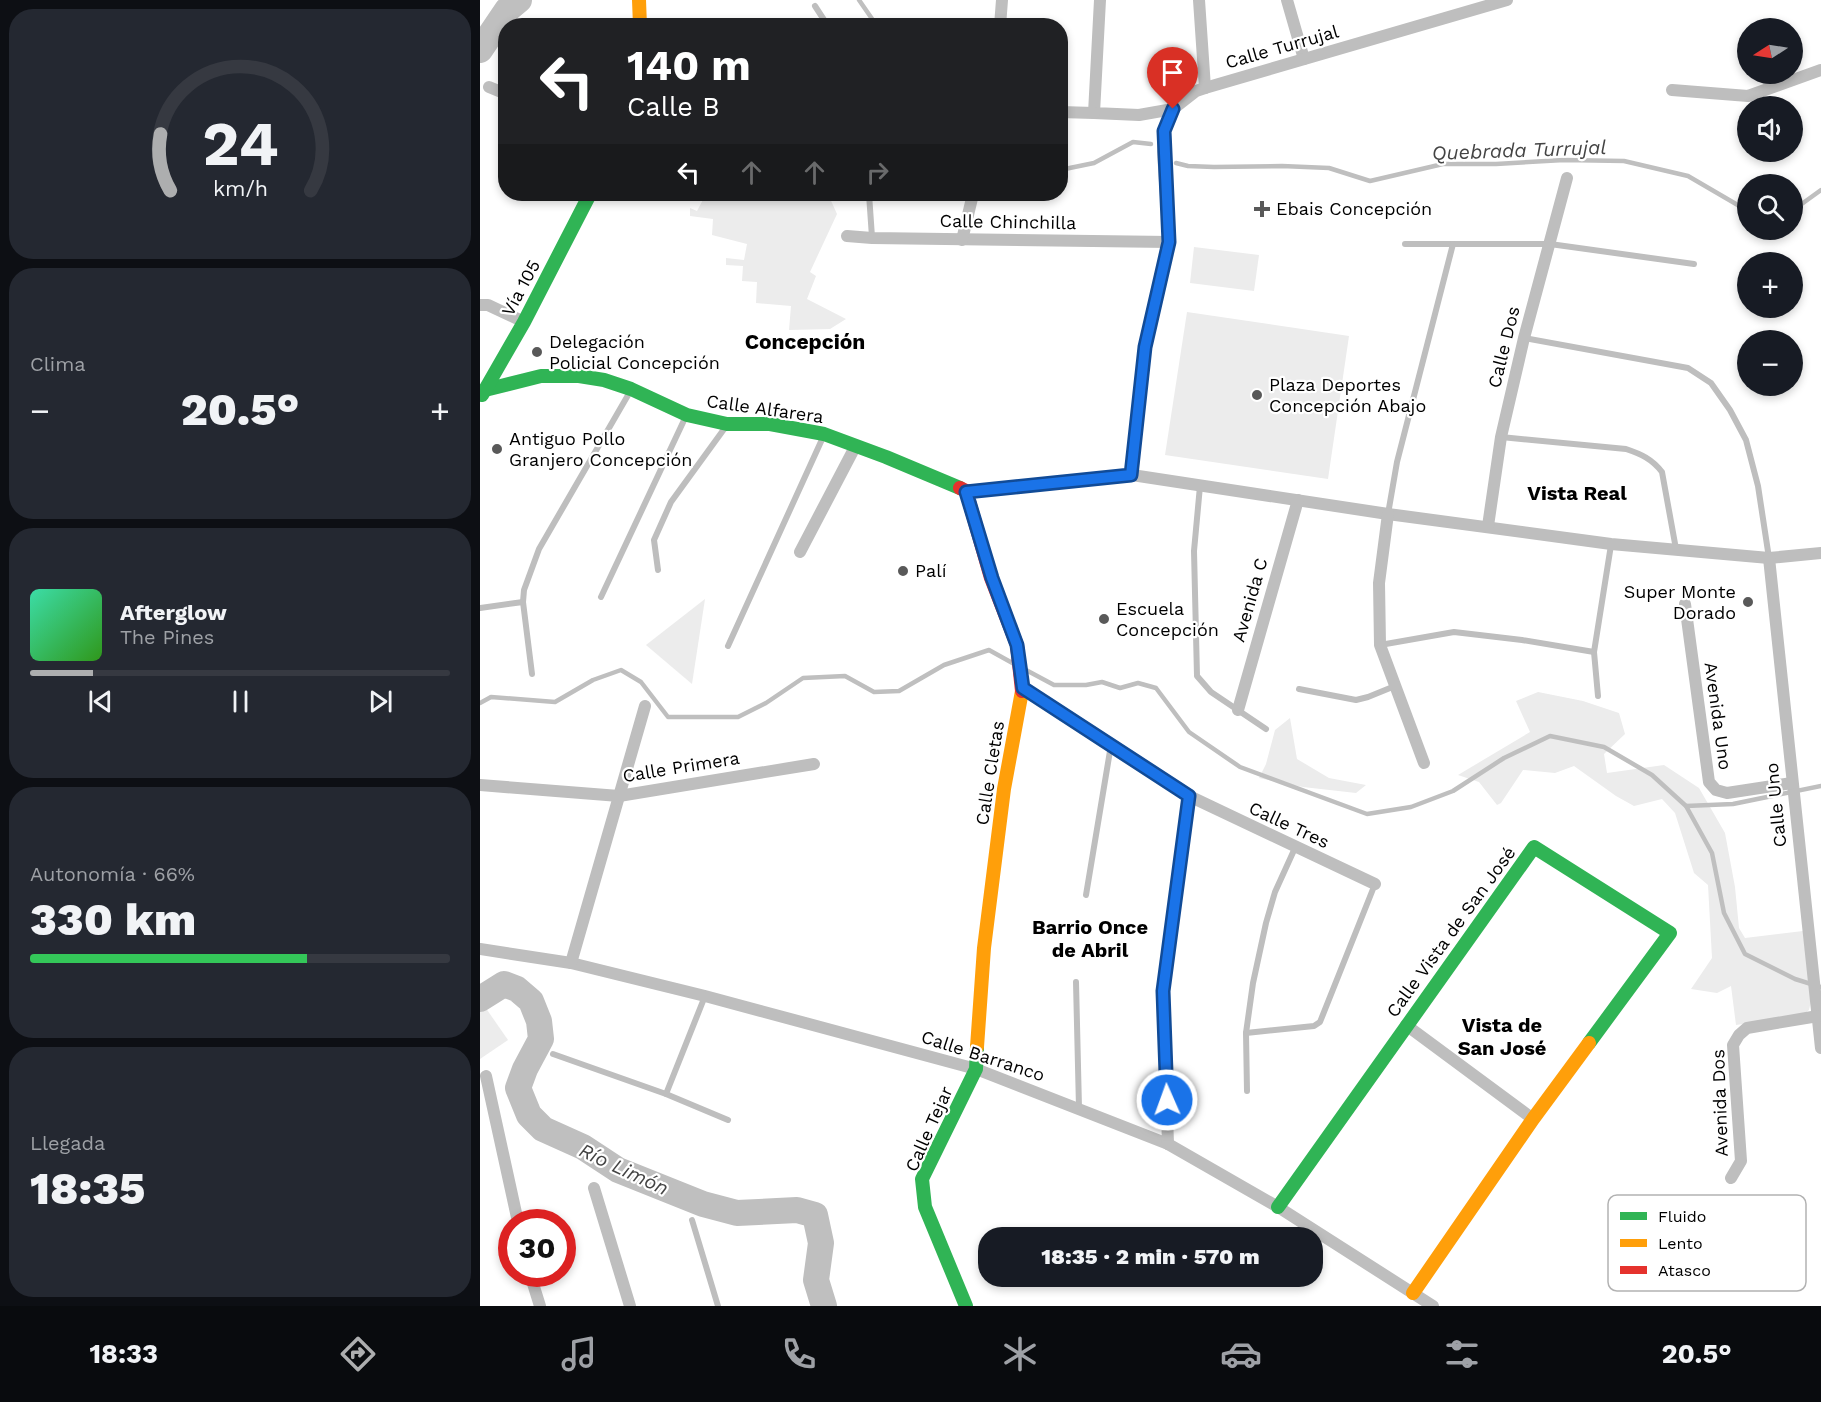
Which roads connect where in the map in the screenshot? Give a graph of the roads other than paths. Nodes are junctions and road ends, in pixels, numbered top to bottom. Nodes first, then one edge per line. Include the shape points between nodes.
1 (639, 0) edge
2 (1002, 0) edge
3 (1100, 0) edge
4 (1199, 0) edge
5 (1287, 0) edge
6 (1507, 0) edge
7 (815, 6) dead end
8 (640, 18) edge
9 (823, 18) edge
10 (1001, 18) edge
11 (1304, 59) junction
12 (1821, 70) edge
13 (489, 87) dead end
14 (1205, 88) junction
15 (1672, 90) dead end
16 (498, 91) edge
17 (1173, 109) junction
18 (1068, 112) edge
19 (1094, 113) junction
20 (1567, 178) dead end
21 (586, 201) edge
22 (869, 201) edge
23 (971, 201) edge
24 (847, 236) dead end
25 (872, 238) junction
26 (962, 240) junction
27 (1169, 242) junction
28 (1405, 244) dead end
29 (1453, 244) junction
30 (1550, 244) junction
31 (1694, 264) dead end
32 (480, 305) edge
33 (524, 322) junction
34 (1524, 339) junction
35 (631, 389) junction
36 (483, 394) edge
37 (687, 415) junction
38 (727, 424) junction
39 (824, 434) junction
40 (1501, 436) junction
41 (855, 447) junction
42 (1131, 475) junction
43 (1200, 486) junction
44 (966, 492) junction
45 (1298, 500) junction
46 (1388, 514) junction
47 (1488, 526) junction
48 (1611, 544) junction
49 (1676, 549) junction
50 (800, 552) dead end
51 (1821, 553) edge
52 (1769, 558) junction
53 (658, 570) dead end
54 (601, 597) dead end
55 (523, 602) junction
56 (1685, 604) dead end
57 (480, 608) edge
58 (1380, 645) junction
59 (728, 646) dead end
60 (1594, 652) junction
61 (532, 674) dead end
62 (1395, 686) junction
63 (1023, 688) junction
64 (1299, 689) dead end
65 (1598, 696) dead end
66 (645, 706) dead end
67 (1238, 710) junction
68 (1266, 729) dead end
69 (1111, 744) junction
70 (1424, 763) dead end
71 (814, 764) dead end
72 (1792, 783) junction
73 (480, 785) edge
74 (619, 796) junction
75 (1189, 796) junction
76 (1295, 848) junction
77 (1375, 884) joint
78 (1086, 895) dead end
79 (480, 949) edge
80 (571, 963) junction
81 (1076, 982) dead end
82 (705, 996) junction
83 (1818, 1016) junction
84 (1406, 1025) junction
85 (1246, 1033) junction
86 (1821, 1048) edge
87 (553, 1054) dead end
88 (976, 1069) junction
89 (486, 1076) dead end
90 (1247, 1091) dead end
91 (666, 1094) junction
92 (1079, 1108) junction
93 (1533, 1119) junction
94 (728, 1120) dead end
95 (1168, 1144) junction
96 (1731, 1178) dead end
97 (594, 1188) dead end
98 (1278, 1206) junction
99 (515, 1209) edge
100 (692, 1220) dead end
101 (534, 1287) edge
102 (1413, 1293) junction
103 (540, 1306) edge
104 (630, 1306) edge
105 (718, 1306) edge
106 (966, 1306) edge
107 (1433, 1306) edge

1 - 8 street
2 - 10 street
3 - 19 street
4 - 14 street
5 - 11 street
6 - 11 street, Calle Turrujal
7 - 9 lane
11 - 14 street, Calle Turrujal
12 - 15 street via 1748,96
13 - 16 street
14 - 17 street, Calle Turrujal
17 - 19 street via 1139,115
17 - 27 street via 1164,131
18 - 19 street
20 - 30 street, Calle Dos
21 - 33 street, Vía 105
22 - 25 lane
23 - 26 street
24 - 25 street, Calle Chinchilla
25 - 26 street, Calle Chinchilla
26 - 27 street, Calle Chinchilla
27 - 42 street via 1145,347
28 - 29 lane
29 - 30 lane
29 - 46 lane via 1397,462
30 - 31 lane
30 - 34 street, Calle Dos
32 - 33 street
33 - 36 street, Vía 105
34 - 40 street, Calle Dos
34 - 52 lane via 1688,368 1711,384 1746,440
35 - 36 street, Calle Alfarera via 579,376 541,376
35 - 37 street, Calle Alfarera
35 - 55 lane via 539,549
37 - 38 street, Calle Alfarera
37 - 54 lane
38 - 39 street, Calle Alfarera via 770,424
38 - 53 lane via 671,502 654,540
39 - 41 street, Calle Alfarera
39 - 59 lane
40 - 47 street, Calle Dos
40 - 49 lane via 1626,449 1655,463 1662,472
41 - 44 street, Calle Alfarera
41 - 50 street
42 - 43 street
42 - 44 street
43 - 45 street
43 - 67 lane via 1194,552 1197,676 1211,692
44 - 63 street, Calle Cletas via 1017,645
45 - 46 street
45 - 67 street, Avenida C
46 - 47 street
46 - 58 street via 1379,583
47 - 48 street
48 - 49 street
48 - 60 lane
49 - 52 street
51 - 52 street
52 - 72 street, Calle Uno
55 - 57 lane
55 - 61 lane
56 - 72 street, Avenida Uno via 1709,782 1716,790 1727,793
58 - 60 lane via 1454,632
58 - 62 street
60 - 65 lane
62 - 64 lane via 1356,700
62 - 70 street
63 - 69 street, Calle Tres
63 - 88 street, Calle Cletas via 1004,789 985,937
66 - 74 street
67 - 68 lane
69 - 75 street, Calle Tres
69 - 78 lane
71 - 74 street, Calle Primera
72 - 83 street, Calle Uno
73 - 74 street, Calle Primera
74 - 80 street
75 - 76 street, Calle Tres
75 - 95 street via 1163,991
76 - 77 street, Calle Tres
76 - 85 lane via 1266,923
77 - 85 lane via 1320,1022 1314,1026
79 - 80 street, Calle Barranco
80 - 82 street, Calle Barranco
81 - 92 lane
82 - 88 street, Calle Barranco
82 - 91 lane
83 - 86 street, Calle Uno
83 - 96 street, Avenida Dos via 1748,1028 1733,1045 1741,1161
84 - 93 street
84 - 93 street, Calle Vista de San José via 1534,847 1670,933
84 - 98 street, Calle Vista de San José
85 - 90 lane
87 - 91 lane
88 - 92 street, Calle Barranco
88 - 106 street, Calle Tejar via 922,1179 925,1207
89 - 99 street
91 - 94 lane
92 - 95 street, Calle Barranco
93 - 102 street, Calle Vista de San José
95 - 98 street, Calle Barranco
97 - 104 street
98 - 102 street, Calle Barranco
100 - 105 lane
101 - 103 street
102 - 107 street, Calle Barranco

